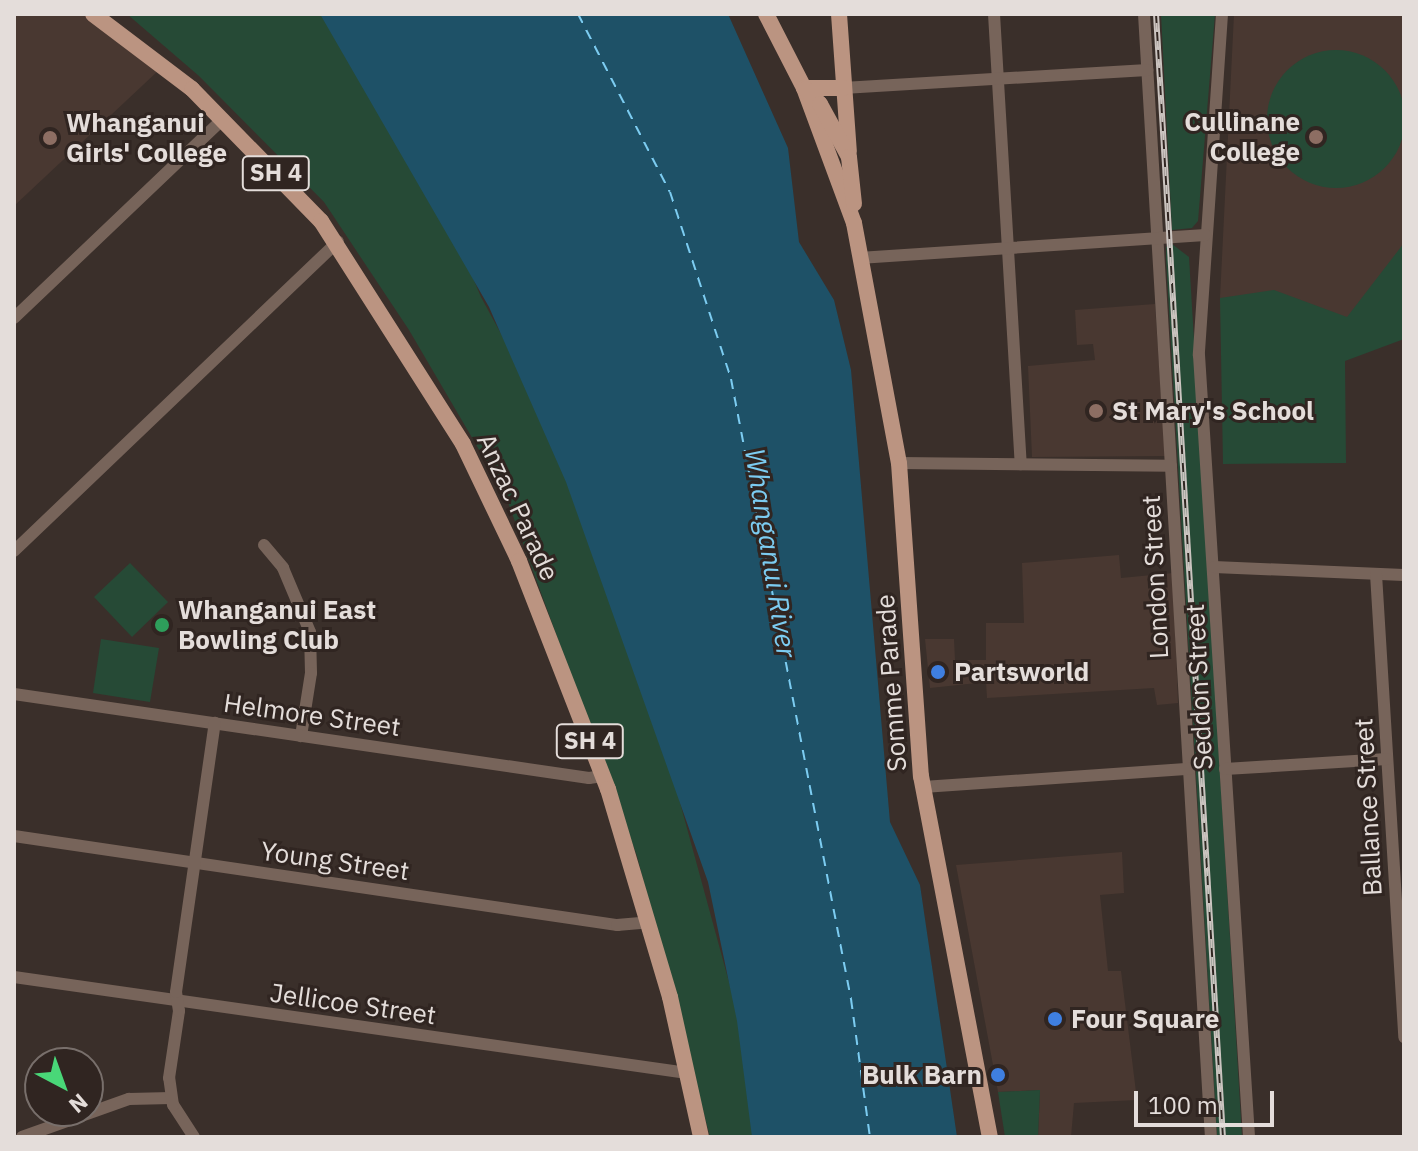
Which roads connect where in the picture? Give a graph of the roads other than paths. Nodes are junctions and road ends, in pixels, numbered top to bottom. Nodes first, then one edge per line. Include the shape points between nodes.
1 (93, 14) edge
2 (766, 14) edge
3 (839, 14) edge
4 (994, 14) edge
5 (1144, 14) edge
6 (1222, 14) edge
7 (1147, 70) junction
8 (998, 79) junction
9 (804, 88) junction
10 (843, 88) junction
11 (223, 119) junction
12 (837, 132) junction
13 (849, 157) junction
14 (839, 177) junction
15 (854, 223) junction
16 (1205, 235) junction
17 (1156, 238) junction
18 (338, 241) junction
19 (1008, 247) junction
20 (859, 258) junction
21 (14, 318) edge
22 (899, 463) junction
23 (1021, 464) junction
24 (1171, 466) junction
25 (264, 545) dead end
26 (14, 551) edge
27 (1214, 567) junction
28 (1376, 574) junction
29 (1404, 575) edge
30 (14, 694) edge
31 (215, 723) junction
32 (301, 736) junction
33 (1387, 759) junction
34 (1189, 769) junction
35 (1225, 769) junction
36 (603, 776) junction
37 (923, 787) junction
38 (14, 836) edge
39 (194, 862) junction
40 (649, 922) junction
41 (14, 977) edge
42 (177, 1001) junction
43 (1404, 1037) edge
44 (687, 1073) junction
45 (171, 1098) junction
46 (22, 1137) edge
47 (194, 1137) edge
48 (701, 1137) edge
49 (990, 1137) edge
50 (1211, 1137) edge
51 (1249, 1137) edge

1 - 11 main road, Anzac Parade / SH 4 via 170,69
2 - 9 main road, Somme Parade
3 - 10 main road
4 - 8 street
5 - 7 street, London Street
6 - 16 street, Seddon Street
7 - 8 street
7 - 17 street, London Street
8 - 10 street
8 - 19 street
9 - 10 main road
9 - 12 main road, Somme Parade
9 - 14 main road, Somme Parade
10 - 12 main road
10 - 13 main road
11 - 18 main road, Anzac Parade / SH 4
11 - 21 street
12 - 13 main road, Somme Parade
12 - 14 main road
13 - 15 main road, Somme Parade
14 - 15 main road, Somme Parade
15 - 20 main road, Somme Parade
16 - 17 street
16 - 27 street, Seddon Street via 1199,355
17 - 19 street
17 - 24 street, London Street
18 - 26 street
18 - 36 main road, Anzac Parade / SH 4 via 491,499
19 - 20 street
19 - 23 street
20 - 22 main road, Somme Parade
22 - 23 street
22 - 37 main road, Somme Parade
23 - 24 street
24 - 34 street, London Street
25 - 32 street via 283,568 310,632 311,673
27 - 28 street
27 - 35 street, Seddon Street
28 - 29 street
28 - 33 street, Ballance Street
30 - 31 street, Helmore Street
31 - 32 street, Helmore Street
31 - 39 street
32 - 36 street, Helmore Street
33 - 35 street
33 - 43 street, Ballance Street
34 - 37 street
34 - 50 street, London Street
35 - 51 street, Seddon Street
36 - 40 main road, Anzac Parade / SH 4
37 - 49 main road, Somme Parade
38 - 39 street, Young Street
39 - 40 street, Young Street via 617,925
39 - 42 street
40 - 44 main road, Anzac Parade / SH 4
41 - 42 street, Jellicoe Street
42 - 44 street, Jellicoe Street
42 - 45 street
44 - 48 main road, Anzac Parade / SH 4
45 - 46 street via 129,1099
45 - 47 street

